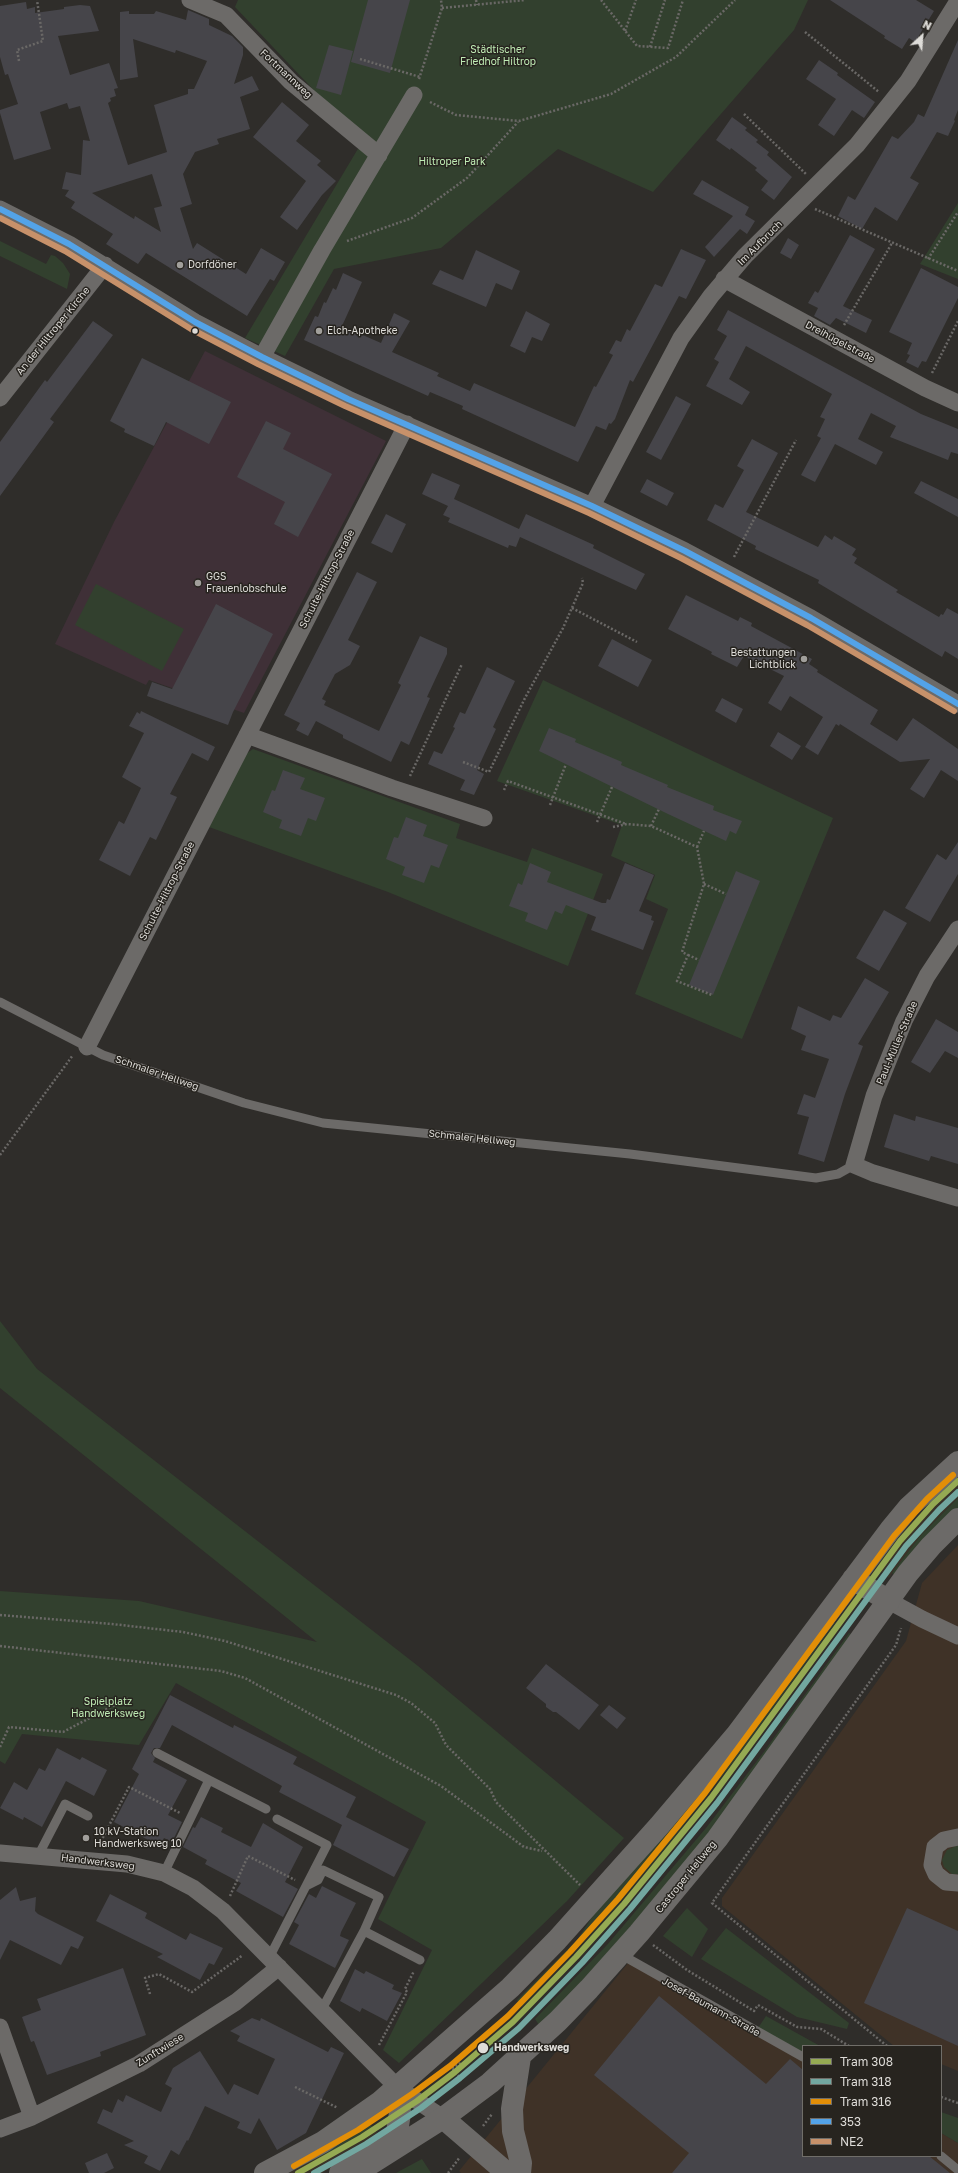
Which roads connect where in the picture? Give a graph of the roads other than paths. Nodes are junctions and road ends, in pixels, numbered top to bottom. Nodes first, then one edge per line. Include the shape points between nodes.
1 (190, 0) edge
2 (958, 1) edge
3 (414, 95) road end
4 (380, 155) junction
5 (0, 209) edge
6 (105, 265) junction
7 (724, 279) junction
8 (262, 357) junction
9 (0, 398) edge
10 (958, 403) edge
11 (406, 424) junction
12 (592, 506) junction
13 (958, 704) edge
14 (248, 735) junction
15 (484, 818) dead end
16 (958, 929) edge
17 (0, 1002) edge
18 (87, 1047) junction
19 (854, 1165) junction
20 (958, 1198) edge
21 (958, 1462) edge
22 (958, 1519) edge
23 (853, 1579) junction
24 (889, 1601) junction
25 (958, 1636) edge
26 (157, 1753) dead end
27 (209, 1780) junction
28 (266, 1809) dead end
29 (88, 1816) dead end
30 (276, 1819) dead end
31 (958, 1837) edge
32 (0, 1853) edge
33 (38, 1856) junction
34 (164, 1873) junction
35 (958, 1883) edge
36 (306, 1886) junction
37 (364, 1930) junction
38 (620, 1954) junction
39 (420, 1960) road end
40 (274, 1963) junction
41 (321, 2011) junction
42 (0, 2027) edge
43 (802, 2056) edge
44 (520, 2057) junction
45 (398, 2088) junction
46 (32, 2117) junction
47 (443, 2118) junction
48 (0, 2129) edge
49 (942, 2157) edge
50 (958, 2170) edge
51 (265, 2173) edge
52 (340, 2173) edge
53 (356, 2173) edge
54 (507, 2173) edge
55 (520, 2173) edge

1 - 4 street, Fortmannweg via 226,15 291,82
2 - 7 street, Im Aufbruch via 923,59 856,145
3 - 4 street
4 - 8 street via 322,250
5 - 6 street
6 - 8 street via 195,322
6 - 9 street, An der Hiltroper Kirche
7 - 10 street, Dreihügelstraße via 925,388
7 - 12 street, Im Aufbruch via 681,338
8 - 11 street
11 - 12 street
11 - 14 street, Schulte-Hiltrop-Straße
12 - 13 street via 726,572 811,618
14 - 15 street via 392,788
14 - 18 street, Schulte-Hiltrop-Straße
16 - 19 street, Paul-Müller-Straße via 927,976 904,1021 874,1096
17 - 18 lane, Schmaler Hellweg
18 - 19 lane, Schmaler Hellweg via 103,1055 244,1103 323,1123 630,1154 816,1178 838,1174
19 - 20 street
21 - 23 main road via 909,1507
22 - 24 main road, Castroper Hellweg via 931,1546
23 - 24 main road
23 - 45 main road via 737,1734 595,1899 510,1988
24 - 25 street
24 - 38 main road, Castroper Hellweg via 717,1839
26 - 27 lane
27 - 28 lane
27 - 34 lane
29 - 33 lane via 65,1804
30 - 36 lane via 327,1845
31 - 35 street via 944,1840 935,1847 932,1858 936,1874 946,1882
32 - 33 street, Handwerksweg
33 - 34 street, Handwerksweg via 127,1864
34 - 40 street, Handwerksweg via 193,1888 223,1911
36 - 37 lane via 318,1880 323,1870 379,1897
36 - 40 lane
37 - 39 lane
37 - 41 lane
38 - 43 lane, Josef-Baumann-Straße
38 - 44 main road, Castroper Hellweg via 558,2021
40 - 41 street, Handwerksweg
40 - 46 street, Zunftwiese via 236,2002 139,2064
41 - 45 street, Handwerksweg
42 - 46 street
44 - 47 main road, Castroper Hellweg
44 - 55 main road via 512,2109 513,2131 521,2163
45 - 47 street
45 - 51 main road via 360,2118 323,2142
45 - 52 main road via 400,2113 397,2132 390,2141
46 - 48 street, Zunftwiese
47 - 53 main road, Castroper Hellweg
47 - 54 main road
49 - 50 lane

